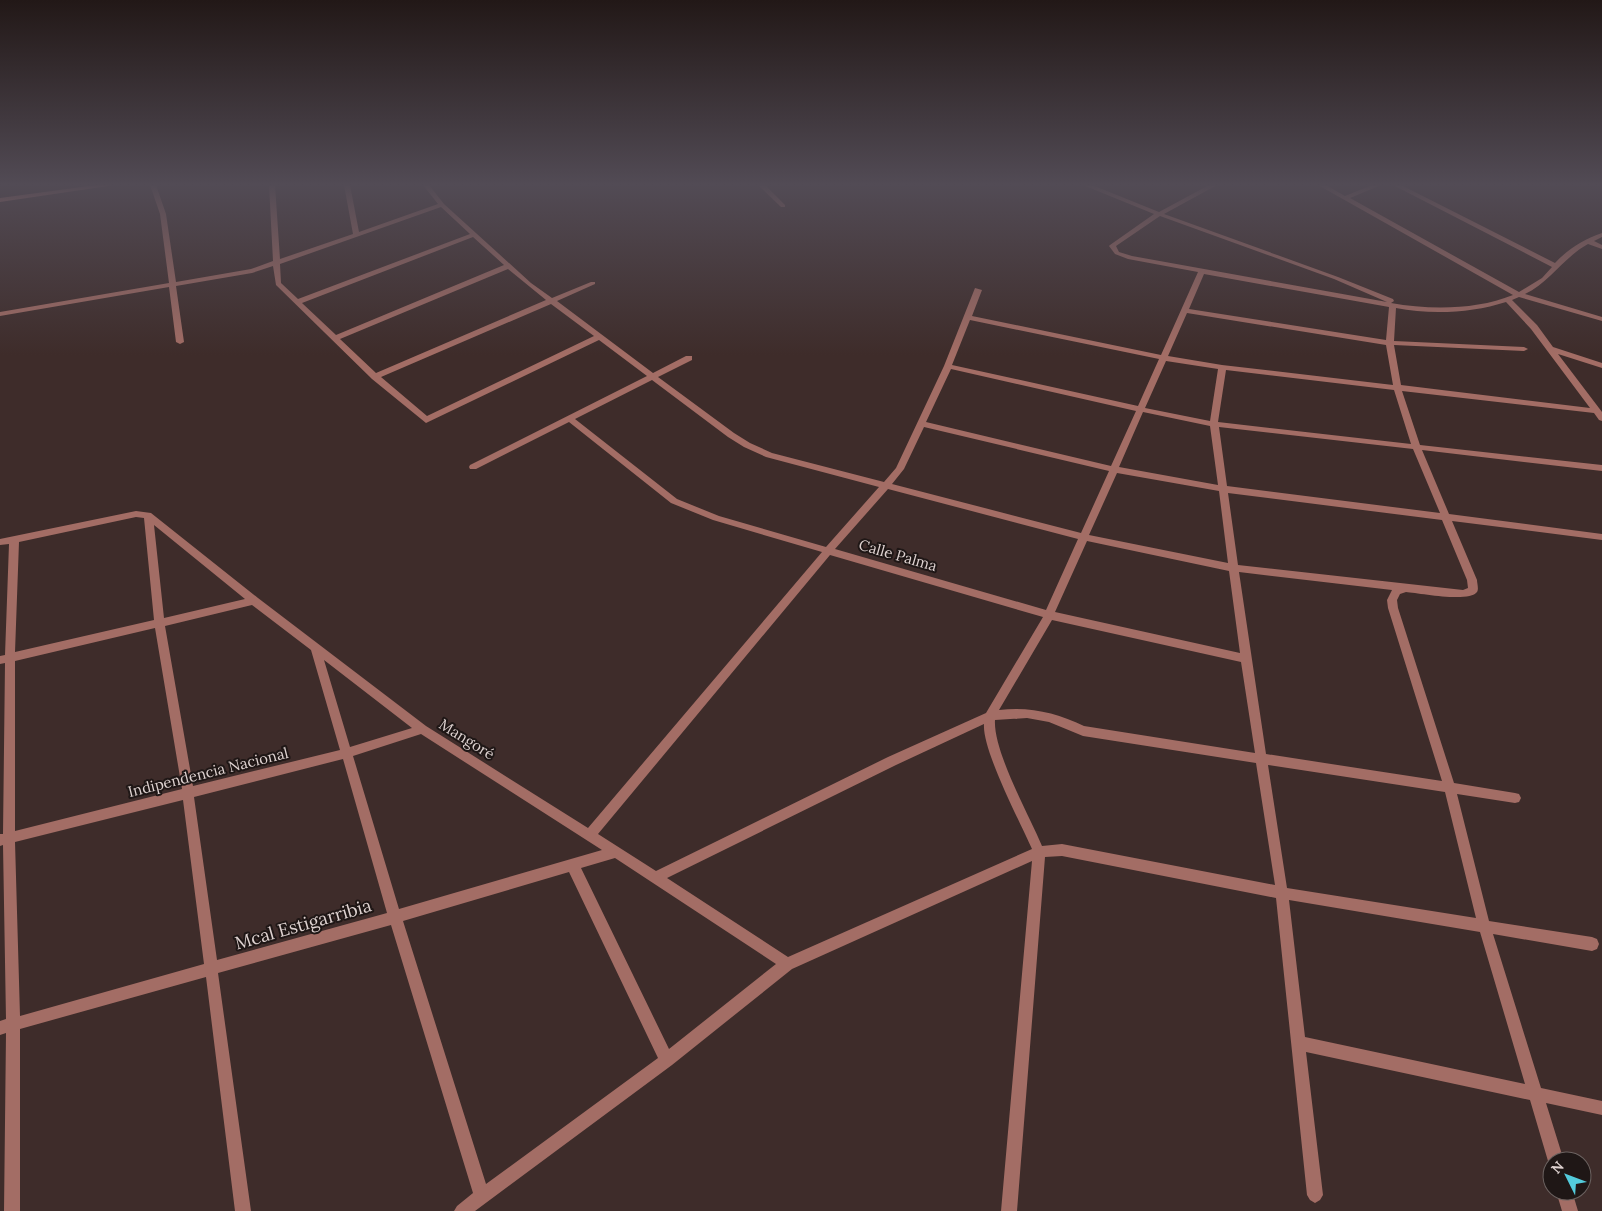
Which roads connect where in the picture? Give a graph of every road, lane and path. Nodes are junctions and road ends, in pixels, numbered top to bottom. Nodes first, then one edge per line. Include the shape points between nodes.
1 (167, 242) edge
2 (275, 242) edge
3 (337, 242) edge
4 (455, 242) edge
5 (483, 242) edge
6 (1118, 242) edge
7 (1235, 242) edge
8 (1424, 242) edge
9 (1508, 242) edge
10 (1587, 242) joint
11 (1602, 246) edge
12 (276, 263) junction
13 (510, 266) junction
14 (1556, 266) junction
15 (1202, 271) junction
16 (594, 283) dead end
17 (173, 285) junction
18 (978, 290) dead end
19 (1520, 295) junction
20 (1508, 300) junction
21 (552, 301) junction
22 (298, 302) junction
23 (1393, 306) junction
24 (1407, 308) junction
25 (1184, 310) junction
26 (0, 314) edge
27 (968, 317) junction
28 (1602, 319) edge
29 (599, 337) junction
30 (335, 338) junction
31 (180, 342) dead end
32 (1390, 343) junction
33 (1551, 348) junction
34 (1524, 349) dead end
35 (689, 358) dead end
36 (1163, 358) junction
37 (948, 366) junction
38 (1602, 366) edge
39 (1222, 367) junction
40 (375, 377) junction
41 (653, 377) junction
42 (1397, 387) junction
43 (1139, 409) junction
44 (1600, 414) edge
45 (570, 418) junction
46 (921, 424) junction
47 (1214, 424) junction
48 (1417, 448) junction
49 (473, 467) dead end
50 (1602, 468) edge
51 (1113, 469) junction
52 (885, 486) junction
53 (1223, 489) junction
54 (148, 515) junction
55 (1447, 517) junction
56 (1083, 537) junction
57 (1602, 537) edge
58 (14, 540) junction
59 (0, 542) edge
60 (829, 550) junction
61 (1233, 568) junction
62 (1406, 588) junction
63 (254, 601) junction
64 (1049, 615) junction
65 (160, 623) junction
66 (316, 650) junction
67 (5, 659) edge
68 (1246, 659) junction
69 (990, 716) junction
70 (422, 729) junction
71 (348, 753) junction
72 (1261, 758) junction
73 (1450, 788) junction
74 (188, 792) junction
75 (1515, 798) dead end
76 (590, 835) junction
77 (4, 839) edge
78 (616, 852) junction
79 (1039, 852) junction
80 (573, 866) junction
81 (655, 878) junction
82 (1282, 893) junction
83 (395, 917) junction
84 (1484, 925) junction
85 (1592, 944) dead end
86 (787, 964) junction
87 (212, 968) junction
88 (13, 1024) junction
89 (0, 1028) edge
90 (1298, 1044) junction
91 (667, 1060) junction
92 (1536, 1094) junction
93 (1602, 1108) edge
94 (1553, 1151) edge
95 (1315, 1195) dead end
96 (482, 1197) junction
97 (12, 1211) edge
98 (243, 1211) edge
99 (462, 1211) edge
100 (1009, 1211) edge

1 - 17 street
2 - 12 street
3 - 12 street
4 - 22 street
5 - 13 street
6 - 15 street via 1112,246 1117,253 1130,258
7 - 24 street
8 - 19 street
9 - 14 street
10 - 11 street
10 - 14 street
12 - 17 street via 252,272
12 - 22 street via 278,284
13 - 21 street
13 - 30 street
14 - 19 street via 1544,279
15 - 23 street
15 - 25 street
16 - 21 street
17 - 26 street
17 - 31 street
18 - 27 street
19 - 20 street
19 - 28 street
20 - 24 street via 1462,308
20 - 33 street
21 - 29 street
21 - 40 street
22 - 30 street
23 - 24 street
23 - 32 street
25 - 32 street
25 - 36 street
27 - 36 street
27 - 37 street
29 - 40 street via 426,420
29 - 41 street
30 - 40 street
32 - 34 street
32 - 42 street
33 - 38 street
33 - 44 street
35 - 41 street
36 - 39 street
36 - 43 street
37 - 43 street
37 - 46 street
39 - 42 street
39 - 47 street
41 - 45 street
41 - 52 street via 747,445 769,455
42 - 44 street
42 - 48 street
43 - 47 street
43 - 51 street
45 - 49 street
45 - 60 street, Calle Palma via 674,501 716,518
46 - 51 street
46 - 52 street via 900,469
47 - 48 street
47 - 53 street
48 - 50 street
48 - 55 street
51 - 53 street
51 - 56 street
52 - 56 street
52 - 60 street
53 - 55 street
53 - 61 street
54 - 58 street via 136,514
54 - 63 street, Mangoré
54 - 65 street
55 - 57 street
55 - 62 street via 1473,590 1464,594
56 - 61 street
56 - 64 street
58 - 59 street
58 - 67 street
60 - 64 street, Calle Palma
60 - 76 street
61 - 62 street
61 - 68 street
62 - 73 street via 1397,591 1392,600 1393,608
63 - 65 street
63 - 66 street, Mangoré
64 - 68 street, Calle Palma
64 - 69 street
65 - 67 street
65 - 74 street
66 - 70 street, Mangoré
66 - 71 street
67 - 77 street
68 - 72 street
69 - 72 street via 1023,712 1060,719 1082,731
69 - 79 street via 989,731
69 - 81 street
70 - 71 street, Indipendencia Nacional
70 - 76 street, Mangoré
71 - 74 street, Indipendencia Nacional
71 - 83 street
72 - 73 street
72 - 82 street
73 - 75 street
73 - 84 street
74 - 77 street, Indipendencia Nacional
74 - 87 street
76 - 78 street, Mangoré
77 - 88 street
78 - 80 street, Mcal Estigarribia
78 - 81 street, Mangoré
79 - 82 street via 1062,850
79 - 86 street
79 - 100 street
80 - 83 street, Mcal Estigarribia
80 - 91 street
81 - 86 street, Mangoré
82 - 84 street
82 - 90 street
83 - 87 street, Mcal Estigarribia
83 - 96 street
84 - 85 street
84 - 92 street
86 - 91 street
87 - 88 street, Mcal Estigarribia
87 - 98 street
88 - 89 street, Mcal Estigarribia
88 - 97 street
90 - 92 street
90 - 95 street
91 - 96 street
92 - 93 street
92 - 94 street
96 - 99 street

